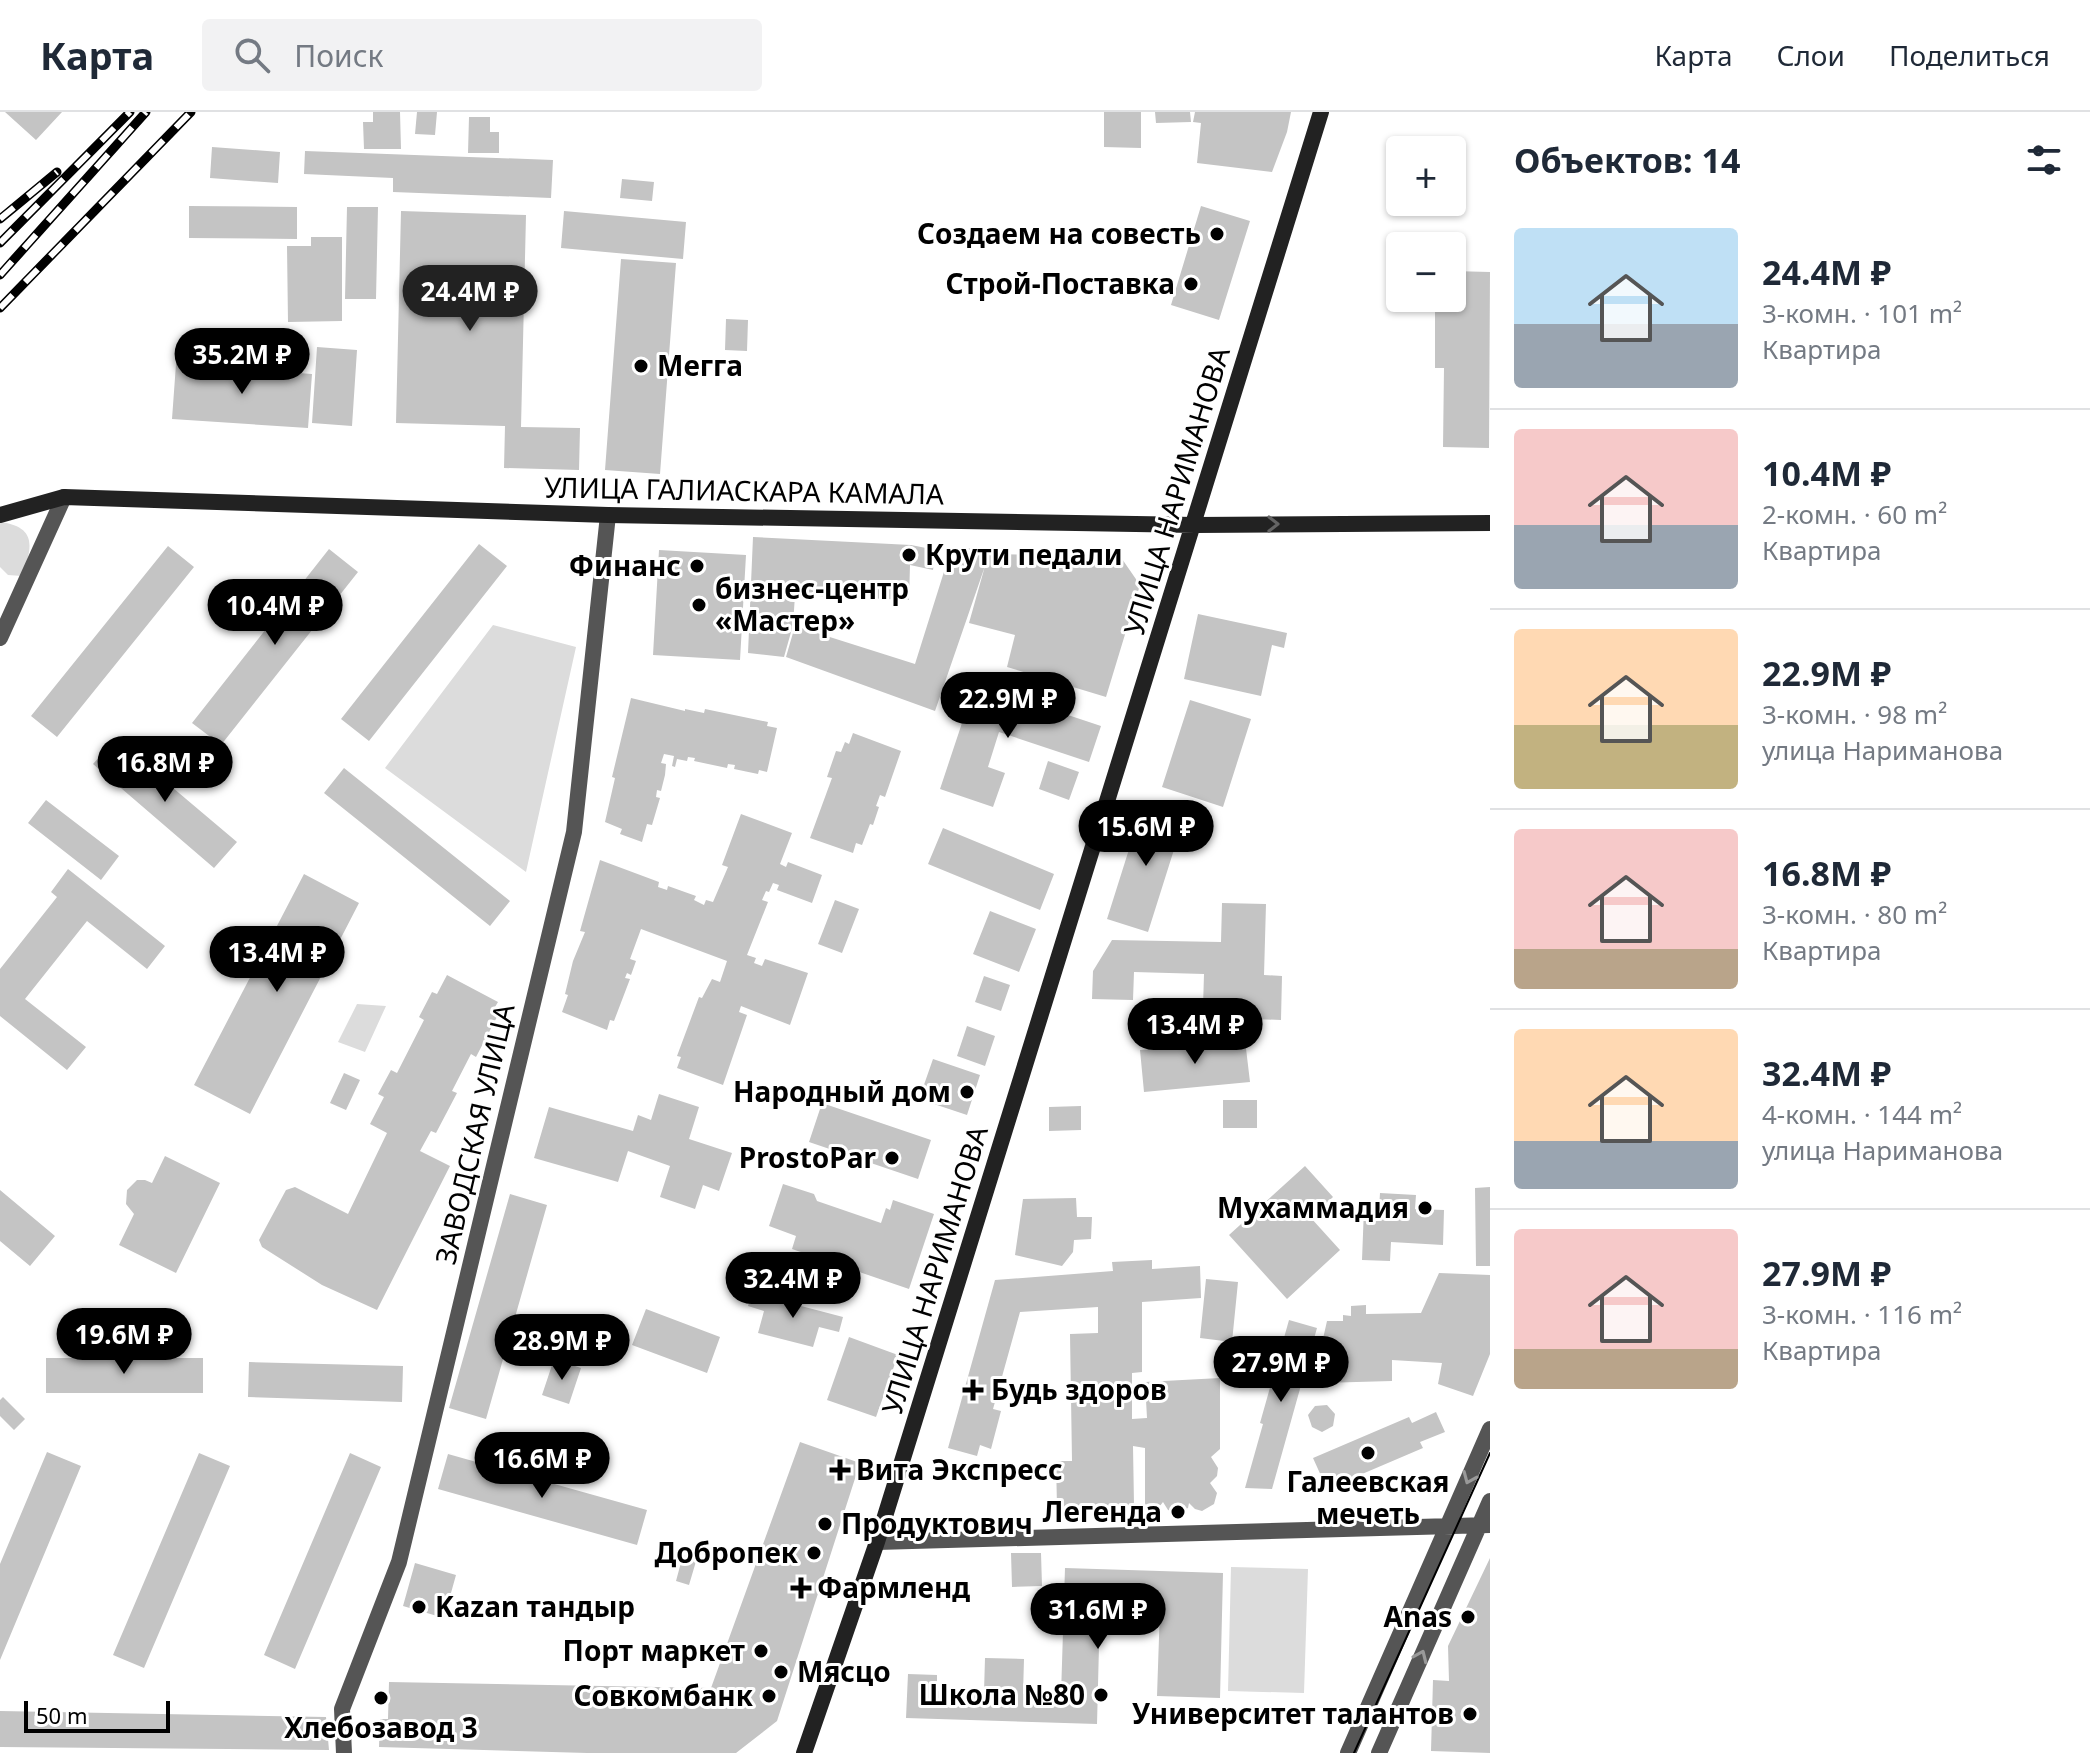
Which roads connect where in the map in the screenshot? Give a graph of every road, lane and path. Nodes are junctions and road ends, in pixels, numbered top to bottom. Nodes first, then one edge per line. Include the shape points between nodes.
1 (1321, 112) edge
2 (64, 497) junction
3 (0, 515) edge
4 (608, 515) junction
5 (1490, 523) edge
6 (1195, 525) junction
7 (0, 638) edge
8 (1490, 1429) edge
9 (1490, 1501) edge
10 (1485, 1525) edge
11 (1448, 1527) junction
12 (877, 1542) junction
13 (344, 1753) edge
14 (804, 1753) edge
15 (1348, 1753) edge
16 (1379, 1753) edge

1 - 6 main road, УЛИЦА НАРИМАНОВА
2 - 3 main road, УЛИЦА ГАЛИАСКАРА КАМАЛА
2 - 4 main road, УЛИЦА ГАЛИАСКАРА КАМАЛА
2 - 7 street
4 - 6 main road, УЛИЦА ГАЛИАСКАРА КАМАЛА
4 - 13 street, ЗАВОДСКАЯ УЛИЦА via 574,832 399,1562 342,1709
6 -> 5 main road, УЛИЦА ГАЛИАСКАРА КАМАЛА
6 - 12 main road, УЛИЦА НАРИМАНОВА
8 -> 11 street
9 - 10 street
10 - 11 street
16 -> 10 street
11 - 12 street
11 - 15 street
12 - 14 main road, УЛИЦА НАРИМАНОВА

